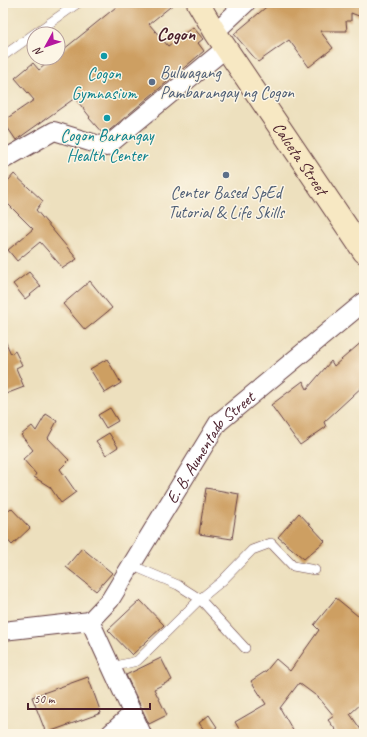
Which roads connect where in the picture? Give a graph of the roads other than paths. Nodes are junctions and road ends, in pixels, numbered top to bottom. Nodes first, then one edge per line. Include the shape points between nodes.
1 (78, 3) edge
2 (198, 3) edge
3 (246, 3) edge
4 (45, 26) edge
5 (26, 40) edge
6 (220, 40) junction
7 (3, 56) edge
8 (3, 160) edge
9 (364, 252) edge
10 (364, 302) edge
11 (131, 565) junction
12 (315, 570) dead end
13 (200, 599) junction
14 (90, 621) junction
15 (3, 631) edge
16 (245, 648) dead end
17 (112, 668) junction
18 (133, 713) junction
19 (110, 734) edge
20 (142, 734) edge

1 - 4 lane
2 - 6 main road, Calceta Street
3 - 6 street
5 - 7 lane
6 - 8 street via 106,147 54,131
6 - 9 main road, Calceta Street
10 - 11 street, E. B. Aumentado Street via 218,423
11 - 13 lane via 178,585
11 - 14 street, E. B. Aumentado Street via 110,600
12 - 13 lane via 293,566 271,543 252,550
13 - 16 lane
13 - 17 lane via 137,661
14 - 15 street
14 - 17 street
17 - 18 street
18 - 19 street
18 - 20 street

